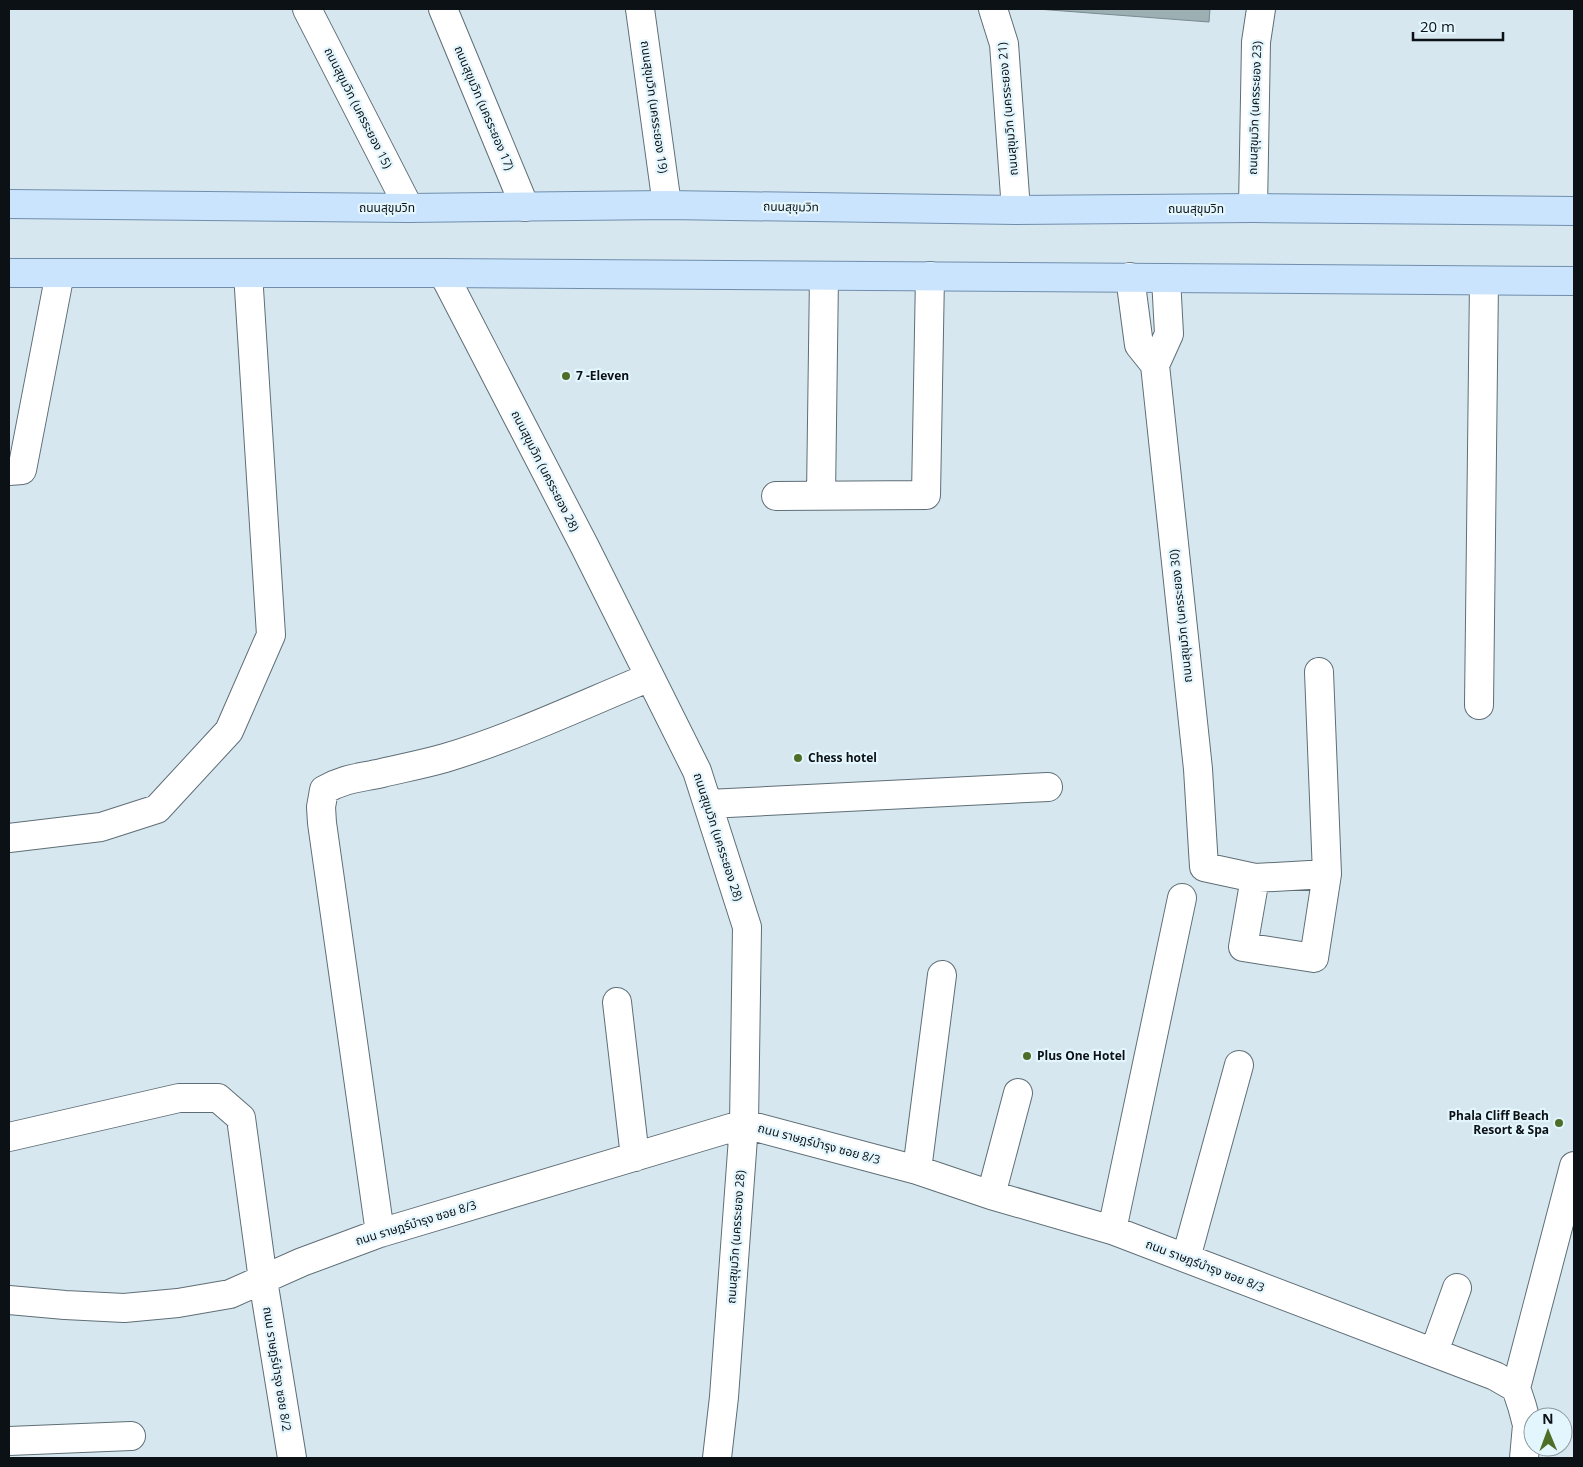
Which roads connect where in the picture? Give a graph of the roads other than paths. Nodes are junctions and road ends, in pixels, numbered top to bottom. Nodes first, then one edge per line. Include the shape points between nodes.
1 (307, 9) edge
2 (443, 9) edge
3 (640, 9) edge
4 (993, 9) edge
5 (1261, 9) edge
6 (9, 204) edge
7 (667, 205) junction
8 (525, 206) junction
9 (409, 208) junction
10 (1252, 208) junction
11 (1016, 210) junction
12 (1574, 211) edge
13 (9, 272) edge
14 (60, 273) junction
15 (248, 273) junction
16 (443, 273) junction
17 (824, 276) junction
18 (930, 276) junction
19 (1130, 277) junction
20 (1166, 278) junction
21 (1484, 281) junction
22 (1574, 281) edge
23 (1155, 365) junction
24 (9, 471) edge
25 (821, 495) junction
26 (776, 496) dead end
27 (1319, 672) dead end
28 (650, 677) junction
29 (1479, 705) dead end
30 (1048, 786) dead end
31 (708, 804) junction
32 (9, 838) edge
33 (1327, 874) junction
34 (1255, 878) junction
35 (1182, 898) dead end
36 (942, 975) dead end
37 (617, 1002) dead end
38 (1239, 1065) dead end
39 (1018, 1093) dead end
40 (744, 1124) junction
41 (9, 1137) edge
42 (635, 1157) junction
43 (1574, 1166) edge
44 (917, 1170) junction
45 (991, 1195) junction
46 (1112, 1230) junction
47 (380, 1232) junction
48 (1186, 1258) junction
49 (263, 1280) junction
50 (1457, 1288) dead end
51 (9, 1300) edge
52 (1434, 1352) junction
53 (1516, 1388) junction
54 (131, 1436) dead end
55 (9, 1441) edge
56 (58, 1449) edge
57 (292, 1458) edge
58 (717, 1458) edge
59 (1524, 1458) edge

1 - 9 street, ถนนสุขุมวิท (นครระยอง 15)
2 - 8 street, ถนนสุขุมวิท (นครระยอง 17)
3 - 7 street, ถนนสุขุมวิท (นครระยอง 19)
4 - 11 street, ถนนสุขุมวิท (นครระยอง 21) via 1004,44
5 - 10 street, ถนนสุขุมวิท (นครระยอง 23) via 1256,42
6 - 9 main road, ถนนสุขุมวิท
7 - 8 main road, ถนนสุขุมวิท
7 - 11 main road, ถนนสุขุมวิท
8 - 9 main road, ถนนสุขุมวิท
10 - 11 main road, ถนนสุขุมวิท
10 - 12 main road, ถนนสุขุมวิท
13 - 14 main road
14 - 15 main road
14 - 24 street via 22,470
15 - 16 main road
15 - 32 street via 271,635 229,731 157,809 101,826
16 - 17 main road
16 - 28 street, ถนนสุขุมวิท (นครระยอง 28)
17 - 18 main road
17 - 25 street
18 - 19 main road
18 - 25 street via 926,495
19 - 20 main road
19 - 23 street via 1139,345
20 - 21 main road
20 - 23 street via 1169,334
21 - 22 main road
21 - 29 street
23 - 34 street, ถนนสุขุมวิท (นครระยอง 30) via 1198,770 1204,867
25 - 26 street
27 - 33 street
28 - 31 street, ถนนสุขุมวิท (นครระยอง 28) via 697,771
28 - 47 street via 506,737 444,758 350,778 324,790 322,823
30 - 31 street
31 - 40 street, ถนนสุขุมวิท (นครระยอง 28) via 747,927
33 - 34 street
33 - 34 street via 1314,958 1243,947
35 - 46 street
36 - 44 street
37 - 42 street
38 - 48 street
39 - 45 street
40 - 42 street, ถนน ราษฎร์บำรุง ซอย 8/3
40 - 44 street, ถนน ราษฎร์บำรุง ซอย 8/3
40 - 58 street, ถนนสุขุมวิท (นครระยอง 28)
41 - 49 street, ถนน ราษฎร์บำรุง ซอย 8/2 via 179,1098 218,1098 241,1118
42 - 47 street, ถนน ราษฎร์บำรุง ซอย 8/3
43 - 53 street
44 - 45 street, ถนน ราษฎร์บำรุง ซอย 8/3
45 - 46 street, ถนน ราษฎร์บำรุง ซอย 8/3
46 - 48 street, ถนน ราษฎร์บำรุง ซอย 8/3
47 - 49 street, ถนน ราษฎร์บำรุง ซอย 8/3
48 - 52 street, ถนน ราษฎร์บำรุง ซอย 8/3
49 - 51 street, ถนน ราษฎร์บำรุง ซอย 8/3 via 230,1294 124,1308
49 - 57 street, ถนน ราษฎร์บำรุง ซอย 8/2
50 - 52 street
52 - 53 street, ถนน ราษฎร์บำรุง ซอย 8/3 via 1496,1376
53 - 59 street via 1527,1425
54 - 56 street
55 - 56 street

